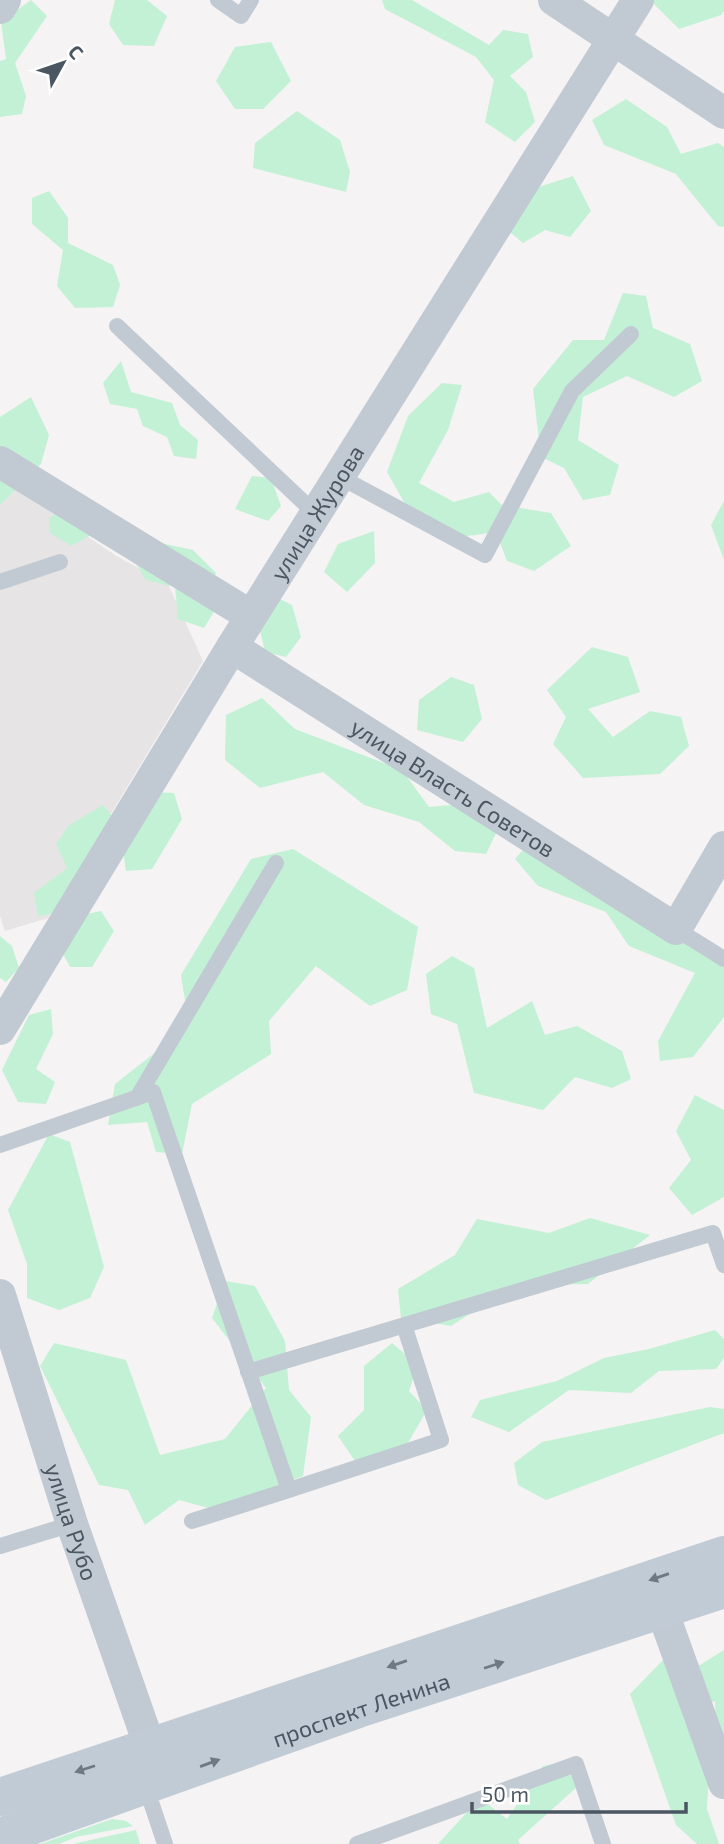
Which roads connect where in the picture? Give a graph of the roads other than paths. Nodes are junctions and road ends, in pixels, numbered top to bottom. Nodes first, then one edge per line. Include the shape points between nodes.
1 (5, 0) edge
2 (218, 0) edge
3 (251, 0) edge
4 (554, 0) edge
5 (638, 0) edge
6 (0, 8) edge
7 (613, 41) junction
8 (724, 113) edge
9 (117, 326) dead end
10 (631, 334) dead end
11 (0, 462) edge
12 (340, 477) junction
13 (316, 514) junction
14 (60, 562) dead end
15 (0, 582) edge
16 (251, 616) junction
17 (232, 647) junction
18 (724, 847) edge
19 (276, 863) dead end
20 (676, 929) junction
21 (724, 959) edge
22 (0, 1029) edge
23 (137, 1098) junction
24 (0, 1145) edge
25 (724, 1265) edge
26 (2, 1306) edge
27 (404, 1325) junction
28 (248, 1372) junction
29 (289, 1490) junction
30 (192, 1521) dead end
31 (72, 1524) junction
32 (0, 1546) edge
33 (724, 1555) edge
34 (724, 1589) edge
35 (662, 1610) junction
36 (150, 1747) junction
37 (724, 1783) edge
38 (146, 1787) junction
39 (0, 1797) edge
40 (17, 1836) edge
41 (165, 1844) edge
42 (357, 1844) edge
43 (603, 1844) edge

1 - 6 street
2 - 3 lane via 241,16
4 - 7 street
5 - 7 street, улица Журова
7 - 8 street
7 - 12 street, улица Журова
9 - 13 lane
10 - 12 lane via 572,391 485,555
11 - 16 street
12 - 13 street, улица Журова
13 - 16 street, улица Журова
14 - 15 lane
16 - 17 street, улица Журова
17 - 20 street, улица Власть Советов
17 - 22 street, улица Журова
18 - 20 street
19 - 23 lane
20 - 21 lane
23 - 24 lane
23 - 28 lane via 153,1092
25 - 27 lane via 713,1233
26 - 31 street, улица Рубо
27 - 28 lane
27 - 29 lane via 441,1440
28 - 29 lane
29 - 30 lane
31 - 32 lane
31 - 36 street, улица Рубо
33 -> 36 main road, проспект Ленина
34 - 35 main road, проспект Ленина
35 - 37 street
38 -> 35 main road, проспект Ленина via 358,1709
36 -> 39 main road, проспект Ленина
38 - 40 main road, проспект Ленина
38 - 41 lane
42 - 43 lane via 576,1765

